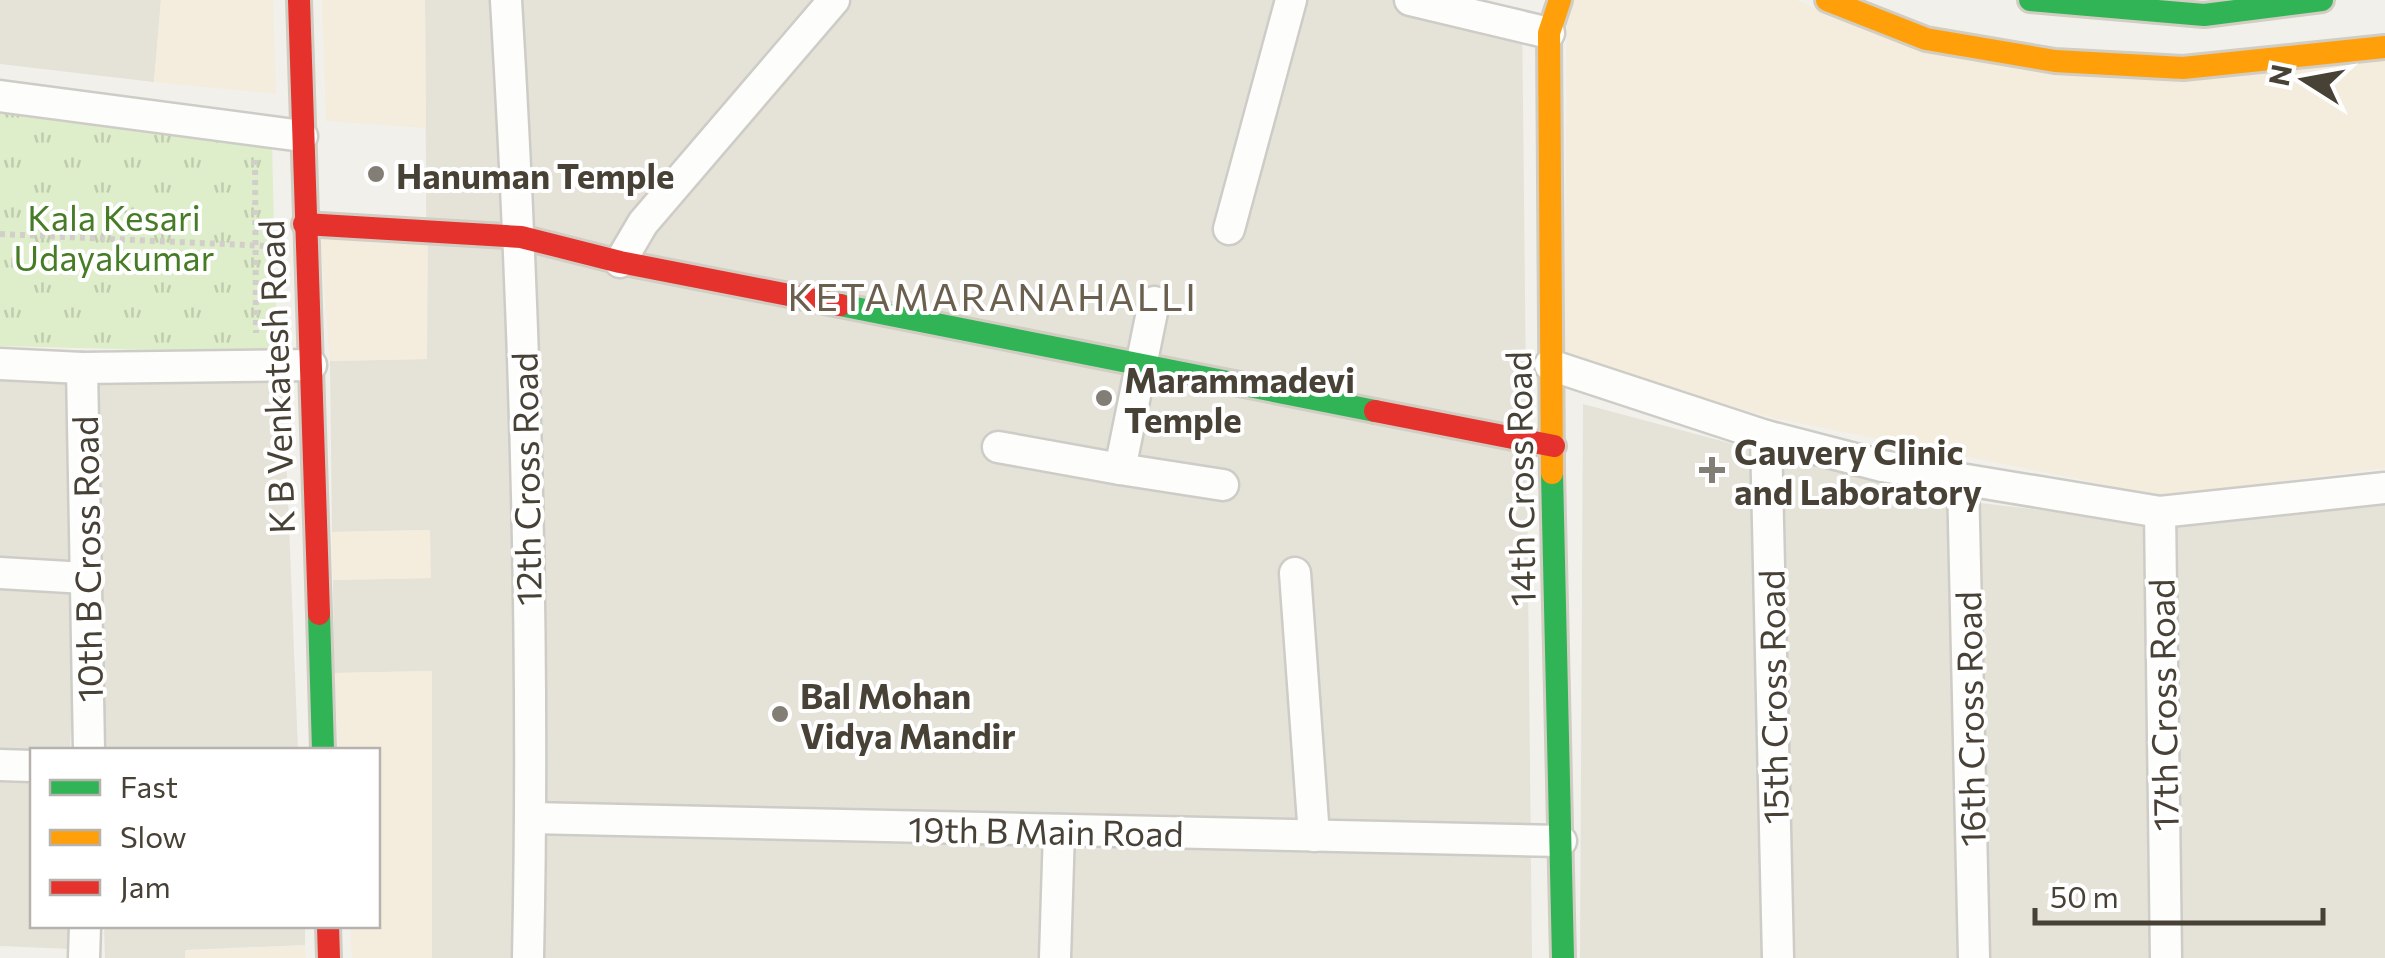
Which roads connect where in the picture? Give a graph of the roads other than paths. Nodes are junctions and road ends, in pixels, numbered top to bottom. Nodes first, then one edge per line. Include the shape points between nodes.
1 (299, 0) edge
2 (506, 0) edge
3 (834, 0) edge
4 (1291, 0) edge
5 (1410, 0) edge
6 (1560, 0) edge
7 (1827, 0) edge
8 (2030, 0) edge
9 (2322, 0) edge
10 (1549, 33) junction
11 (2385, 46) edge
12 (0, 96) edge
13 (302, 136) junction
14 (1229, 229) dead end
15 (305, 236) junction
16 (520, 236) junction
17 (620, 262) junction
18 (1154, 302) dead end
19 (0, 364) edge
20 (1550, 364) junction
21 (312, 365) junction
22 (1142, 367) junction
23 (82, 368) junction
24 (1766, 436) junction
25 (1554, 446) junction
26 (998, 448) dead end
27 (1120, 469) junction
28 (1963, 480) junction
29 (1223, 485) dead end
30 (2385, 488) edge
31 (2160, 512) junction
32 (0, 573) edge
33 (1294, 573) dead end
34 (85, 578) junction
35 (89, 748) edge
36 (323, 748) edge
37 (0, 765) edge
38 (30, 766) edge
39 (531, 818) junction
40 (1058, 830) junction
41 (1314, 836) junction
42 (1561, 842) junction
43 (85, 928) edge
44 (328, 928) edge
45 (84, 958) edge
46 (329, 958) edge
47 (528, 958) edge
48 (1054, 958) edge
49 (1563, 958) edge
50 (1778, 958) edge
51 (1974, 958) edge
52 (2166, 958) edge

1 - 13 street, K B Venkatesh Road
2 - 16 street, 12th Cross Road
3 - 17 street via 644,224
4 - 14 street
5 - 10 street
6 - 10 street, 14th Cross Road
7 - 11 street via 1926,40 2055,60 2183,68
8 - 9 street via 2204,15
10 - 20 street, 14th Cross Road
12 - 13 street
13 - 15 street, K B Venkatesh Road
15 - 16 street
15 - 21 street, K B Venkatesh Road
16 - 17 street
16 - 39 street, 12th Cross Road
17 - 22 street
18 - 22 street
19 - 23 street
20 - 24 street
20 - 25 street, 14th Cross Road
21 - 23 street
21 - 36 street, K B Venkatesh Road
22 - 25 street
22 - 27 street
23 - 34 street, 10th B Cross Road
24 - 28 street
24 - 50 street, 15th Cross Road
25 - 42 street, 14th Cross Road
26 - 27 street
27 - 29 street
28 - 31 street
28 - 51 street, 16th Cross Road
30 - 31 street
31 - 52 street, 17th Cross Road
32 - 34 street
33 - 41 street
34 - 35 street, 10th B Cross Road
37 - 38 street
39 - 40 street, 19th B Main Road
39 - 47 street, 12th Cross Road
40 - 41 street, 19th B Main Road
40 - 48 street
41 - 42 street, 19th B Main Road
42 - 49 street, 14th Cross Road
43 - 45 street
44 - 46 street

